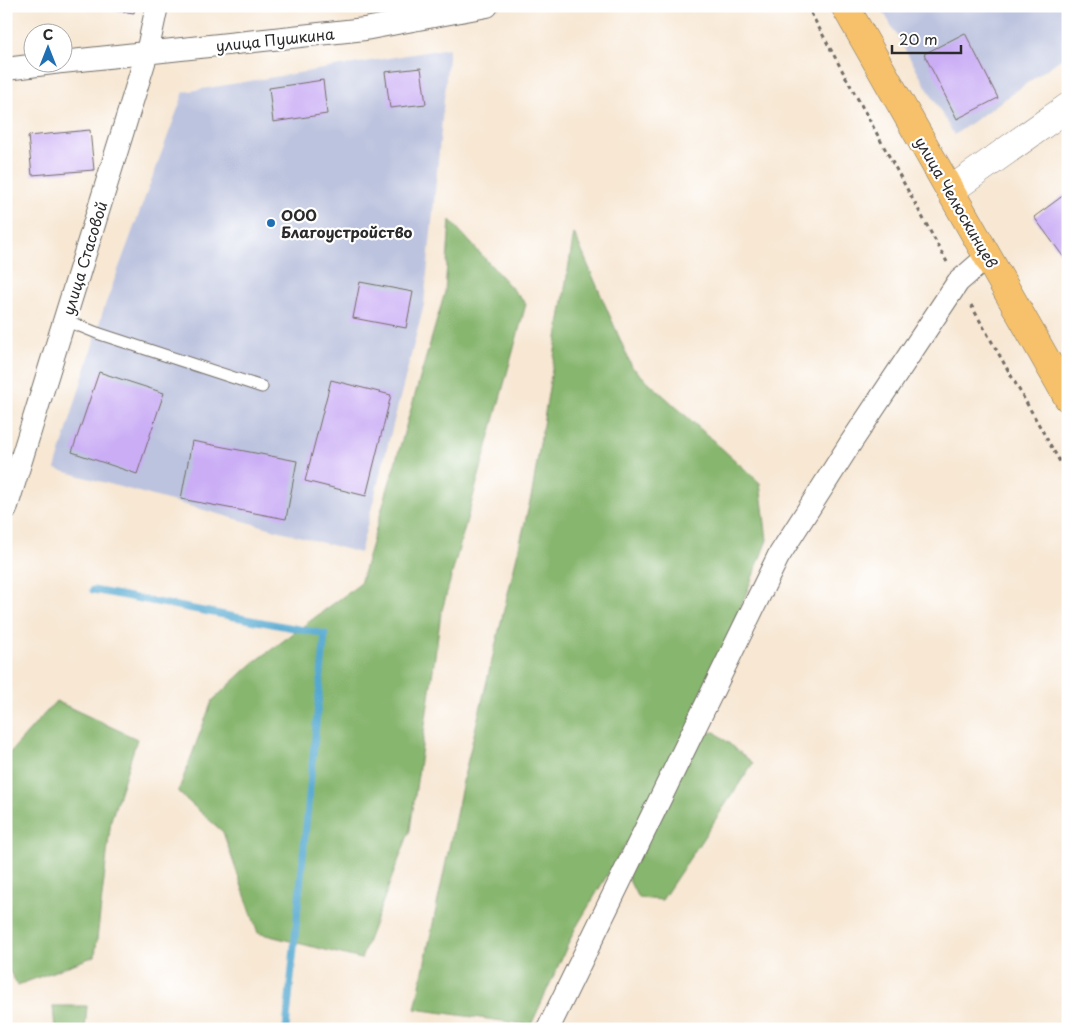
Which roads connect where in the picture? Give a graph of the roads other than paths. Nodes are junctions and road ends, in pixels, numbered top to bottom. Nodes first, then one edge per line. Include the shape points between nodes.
1 (157, 6) edge
2 (487, 6) edge
3 (846, 6) edge
4 (147, 53) junction
5 (72, 61) edge
6 (22, 66) edge
7 (6, 68) edge
8 (1068, 107) edge
9 (951, 190) junction
10 (988, 256) junction
11 (64, 320) junction
12 (262, 386) dead end
13 (1068, 398) edge
14 (6, 509) edge
15 (548, 1029) edge

1 - 4 street, улица Стасовой
2 - 4 street, улица Пушкина via 365,29
3 - 9 main road, улица Челюскинцев
4 - 5 street, улица Пушкина
4 - 11 street, улица Стасовой
6 - 7 street, улица Пушкина
8 - 9 street
9 - 10 main road, улица Челюскинцев
10 - 13 main road, улица Челюскинцев
10 - 15 street via 958,282 778,557
11 - 12 lane
11 - 14 street, улица Стасовой

